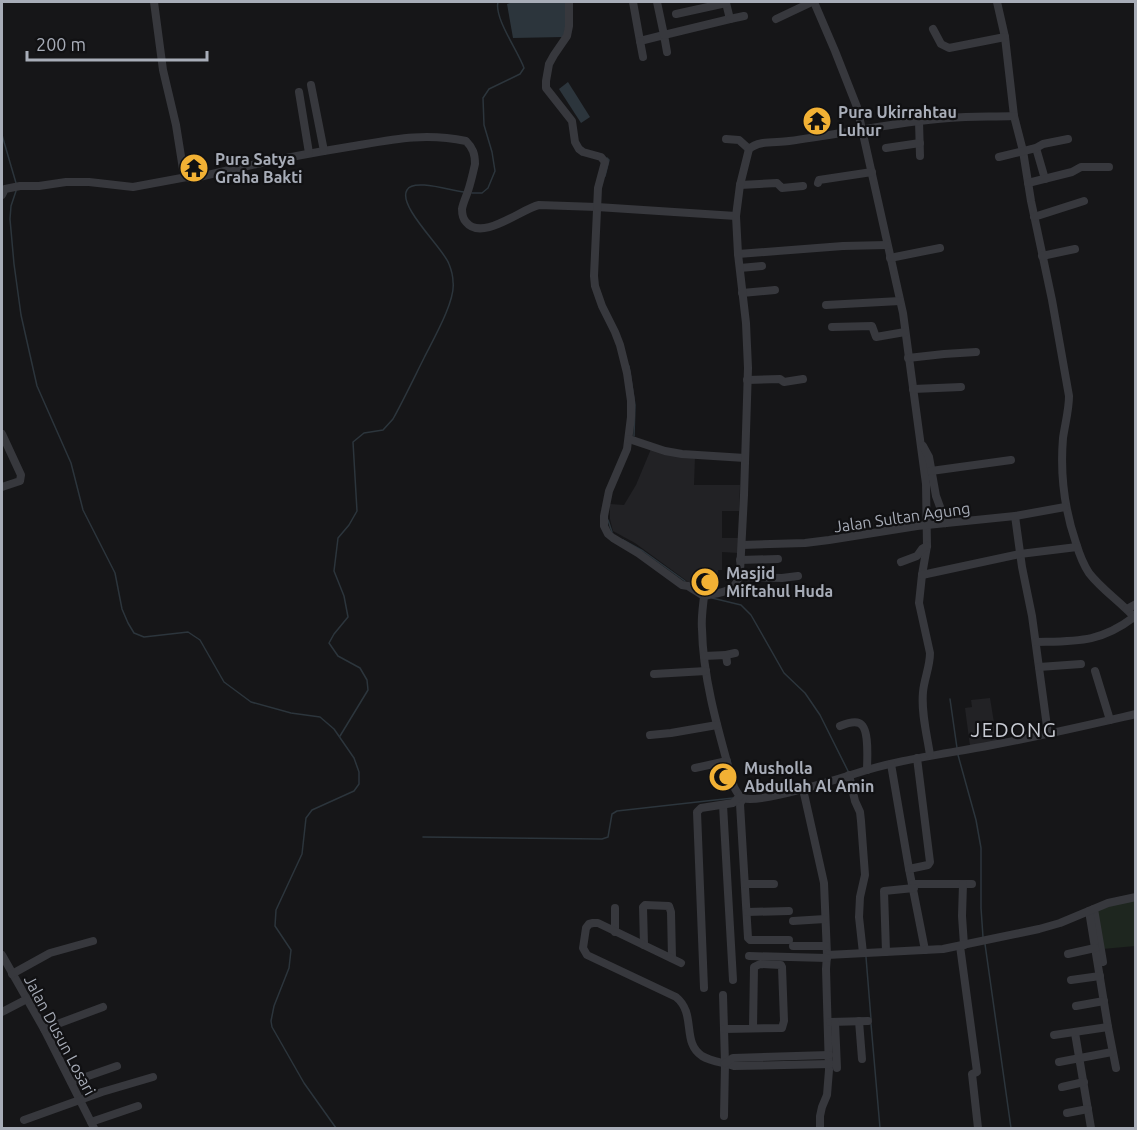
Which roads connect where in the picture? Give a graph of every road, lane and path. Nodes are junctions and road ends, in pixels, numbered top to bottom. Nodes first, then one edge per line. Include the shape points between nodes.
1 (154, 2) edge
2 (569, 2) edge
3 (633, 2) edge
4 (657, 2) edge
5 (725, 2) edge
6 (813, 2) edge
7 (997, 2) edge
8 (676, 14) dead end
9 (744, 16) dead end
10 (730, 19) junction
11 (776, 19) dead end
12 (933, 29) dead end
13 (664, 35) junction
14 (1005, 37) junction
15 (640, 41) junction
16 (667, 52) dead end
17 (643, 57) dead end
18 (311, 85) dead end
19 (299, 92) dead end
20 (1014, 116) junction
21 (919, 122) junction
22 (862, 129) junction
23 (726, 139) dead end
24 (1068, 139) dead end
25 (920, 143) junction
26 (1036, 147) junction
27 (886, 148) dead end
28 (749, 149) junction
29 (324, 151) junction
30 (1023, 152) junction
31 (309, 153) junction
32 (920, 156) dead end
33 (999, 157) dead end
34 (1109, 166) dead end
35 (873, 172) junction
36 (187, 177) junction
37 (1045, 179) junction
38 (818, 183) dead end
39 (1028, 183) junction
40 (740, 185) junction
41 (803, 186) dead end
42 (2, 195) edge
43 (1083, 201) dead end
44 (600, 207) junction
45 (736, 216) junction
46 (1034, 217) junction
47 (887, 245) junction
48 (940, 248) dead end
49 (1075, 249) dead end
50 (738, 254) junction
51 (1042, 256) junction
52 (890, 258) junction
53 (762, 266) dead end
54 (740, 268) junction
55 (776, 290) dead end
56 (742, 293) junction
57 (900, 301) junction
58 (826, 305) dead end
59 (832, 327) dead end
60 (905, 332) junction
61 (976, 352) dead end
62 (908, 358) junction
63 (802, 379) dead end
64 (747, 380) junction
65 (961, 387) dead end
66 (913, 389) junction
67 (2, 434) edge
68 (629, 439) junction
69 (921, 442) junction
70 (745, 458) junction
71 (1011, 460) dead end
72 (931, 471) junction
73 (2, 487) edge
74 (1065, 507) junction
75 (1016, 516) junction
76 (946, 523) junction
77 (927, 525) junction
78 (742, 545) junction
79 (927, 546) junction
80 (1077, 547) junction
81 (1020, 554) junction
82 (778, 559) dead end
83 (740, 561) junction
84 (901, 561) dead end
85 (922, 575) junction
86 (798, 576) dead end
87 (739, 577) junction
88 (704, 596) junction
89 (1136, 604) edge
90 (1127, 609) junction
91 (1135, 618) edge
92 (1036, 642) junction
93 (735, 653) dead end
94 (704, 656) junction
95 (1081, 664) dead end
96 (1039, 667) junction
97 (706, 670) junction
98 (1095, 671) dead end
99 (654, 674) dead end
100 (1136, 714) edge
101 (1110, 720) junction
102 (717, 724) junction
103 (840, 726) dead end
104 (1048, 734) junction
105 (650, 735) dead end
106 (930, 755) junction
107 (917, 758) junction
108 (727, 761) junction
109 (891, 764) junction
110 (695, 768) dead end
111 (867, 770) junction
112 (849, 775) junction
113 (802, 789) junction
114 (741, 797) junction
115 (723, 805) junction
116 (909, 868) junction
117 (745, 884) junction
118 (774, 884) dead end
119 (914, 886) junction
120 (1136, 897) edge
121 (615, 908) dead end
122 (1092, 910) junction
123 (747, 912) junction
124 (789, 912) dead end
125 (825, 919) junction
126 (793, 921) dead end
127 (615, 932) junction
128 (93, 941) dead end
129 (644, 945) junction
130 (962, 945) junction
131 (1095, 948) junction
132 (925, 950) junction
133 (886, 952) junction
134 (827, 953) junction
135 (863, 953) junction
136 (1068, 954) dead end
137 (2, 955) edge
138 (749, 956) dead end
139 (672, 958) junction
140 (1103, 962) dead end
141 (681, 963) dead end
142 (7, 970) edge
143 (1100, 976) junction
144 (733, 980) dead end
145 (1071, 980) dead end
146 (704, 988) dead end
147 (723, 996) dead end
148 (27, 999) junction
149 (1104, 1001) junction
150 (1076, 1006) dead end
151 (103, 1007) dead end
152 (2, 1012) edge
153 (832, 1022) junction
154 (1108, 1027) junction
155 (753, 1028) junction
156 (44, 1029) junction
157 (724, 1029) junction
158 (1075, 1033) junction
159 (1054, 1035) dead end
160 (1112, 1052) junction
161 (1080, 1058) junction
162 (862, 1059) dead end
163 (832, 1062) junction
164 (1059, 1062) dead end
165 (725, 1063) junction
166 (117, 1066) dead end
167 (1116, 1068) dead end
168 (153, 1077) dead end
169 (71, 1082) junction
170 (1084, 1082) junction
171 (1062, 1087) dead end
172 (80, 1100) junction
173 (138, 1106) dead end
174 (1088, 1109) junction
175 (1067, 1113) dead end
176 (724, 1116) dead end
177 (24, 1120) dead end
178 (92, 1125) edge
179 (820, 1128) edge
180 (978, 1128) edge
181 (1091, 1128) edge

1 - 36 street via 163,69
2 - 44 street via 567,36 549,64 546,84 572,121 579,149 604,159 598,188
3 - 15 street
4 - 13 street
5 - 8 street
5 - 10 street
6 - 11 street
6 - 22 street via 857,107
7 - 14 street
9 - 10 street
10 - 13 street
12 - 14 street via 941,44 949,48
13 - 15 street
13 - 16 street
14 - 20 street
15 - 17 street
18 - 29 street
19 - 31 street
20 - 21 street
20 - 30 street
21 - 22 street
21 - 25 street
22 - 28 street via 760,144
22 - 35 street
23 - 28 street via 739,140
24 - 26 street
25 - 27 street
25 - 32 street
26 - 30 street
26 - 37 street
28 - 40 street
29 - 31 street
29 - 44 street via 395,138 466,141 472,147 475,164 462,208 464,218 477,229 539,205
30 - 33 street
30 - 39 street
31 - 36 street
34 - 37 street via 1081,167
35 - 38 street
35 - 47 street
36 - 42 street via 133,186 66,182 5,189
37 - 39 street
39 - 46 street
40 - 41 street
40 - 45 street
43 - 46 street
44 - 45 street
44 - 68 street via 595,286 620,345 627,373 631,401
45 - 50 street
46 - 51 street
47 - 50 street
47 - 52 street
48 - 52 street
49 - 51 street
50 - 54 street
51 - 74 street via 1069,396 1062,464
52 - 57 street
53 - 54 street
54 - 56 street
55 - 56 street
56 - 64 street
57 - 58 street
57 - 60 street
59 - 60 street via 872,326 876,337
60 - 62 street
61 - 62 street
62 - 66 street
63 - 64 street
64 - 70 street
65 - 66 street
66 - 69 street
67 - 73 street via 21,475 20,481
68 - 70 street via 682,454
68 - 88 street via 609,491 604,526 613,538
69 - 72 street
69 - 77 street
70 - 78 street
71 - 72 street
72 - 76 street
74 - 75 street, Jalan Sultan Agung
74 - 80 street
75 - 76 street, Jalan Sultan Agung
75 - 81 street
76 - 77 street, Jalan Sultan Agung
77 - 78 street, Jalan Sultan Agung via 805,543
77 - 79 street
78 - 83 street
79 - 84 street via 917,556
79 - 85 street
80 - 81 street
80 - 90 street via 1094,578
81 - 85 street
81 - 92 street
82 - 83 street
83 - 87 street
85 - 106 street via 919,603 930,660 923,694
86 - 87 street
87 - 88 street via 727,591
88 - 94 street
89 - 90 street
90 - 91 street
91 - 92 street via 1100,637
92 - 96 street
93 - 94 street via 727,659
94 - 97 street
95 - 96 street
96 - 104 street
97 - 99 street
97 - 102 street
98 - 101 street
100 - 101 street
101 - 104 street
102 - 105 street
102 - 108 street
103 - 111 street via 856,722 863,725 868,746
104 - 106 street
106 - 107 street
107 - 109 street
107 - 116 street via 930,862
108 - 110 street
108 - 114 street
109 - 111 street
109 - 116 street
111 - 112 street
112 - 113 street
112 - 135 street via 861,821 865,875 859,917
113 - 114 street
113 - 125 street via 824,883
114 - 115 street
114 - 117 street
115 - 144 street
115 - 146 street via 696,812
116 - 119 street
117 - 118 street
117 - 123 street
119 - 130 street via 967,884
119 - 132 street
119 - 133 street via 884,892
120 - 122 street
121 - 127 street
122 - 130 street via 1039,929
122 - 131 street
122 - 140 street
123 - 124 street
123 - 134 street via 749,939 791,943
125 - 126 street
125 - 134 street
127 - 129 street
127 - 165 street via 598,923 589,924 583,948 586,955 676,997 687,1013 695,1050 705,1058
128 - 142 street
129 - 139 street
129 - 139 street via 643,907 669,906
130 - 132 street
130 - 180 street via 977,1072 972,1074
131 - 136 street
131 - 143 street
132 - 133 street
133 - 135 street
134 - 135 street
134 - 138 street
134 - 153 street
137 - 142 street, Jalan Dusun Losari
139 - 141 street
142 - 148 street, Jalan Dusun Losari
143 - 145 street
143 - 149 street
147 - 157 street
148 - 152 street
148 - 156 street, Jalan Dusun Losari
149 - 150 street
149 - 154 street
151 - 156 street
153 - 162 street via 863,1021
153 - 163 street
153 - 163 street
154 - 158 street
154 - 160 street
155 - 155 street via 783,1027 781,965 754,967
155 - 157 street
156 - 169 street, Jalan Dusun Losari
157 - 165 street
158 - 159 street
158 - 161 street
160 - 161 street
160 - 167 street
161 - 164 street
161 - 170 street
163 - 165 street via 806,1060 734,1066
163 - 179 street
165 - 176 street
166 - 169 street
168 - 172 street
169 - 172 street, Jalan Dusun Losari
170 - 171 street
170 - 174 street
172 - 177 street
172 - 178 street, Jalan Dusun Losari
173 - 178 street
174 - 175 street
174 - 181 street

